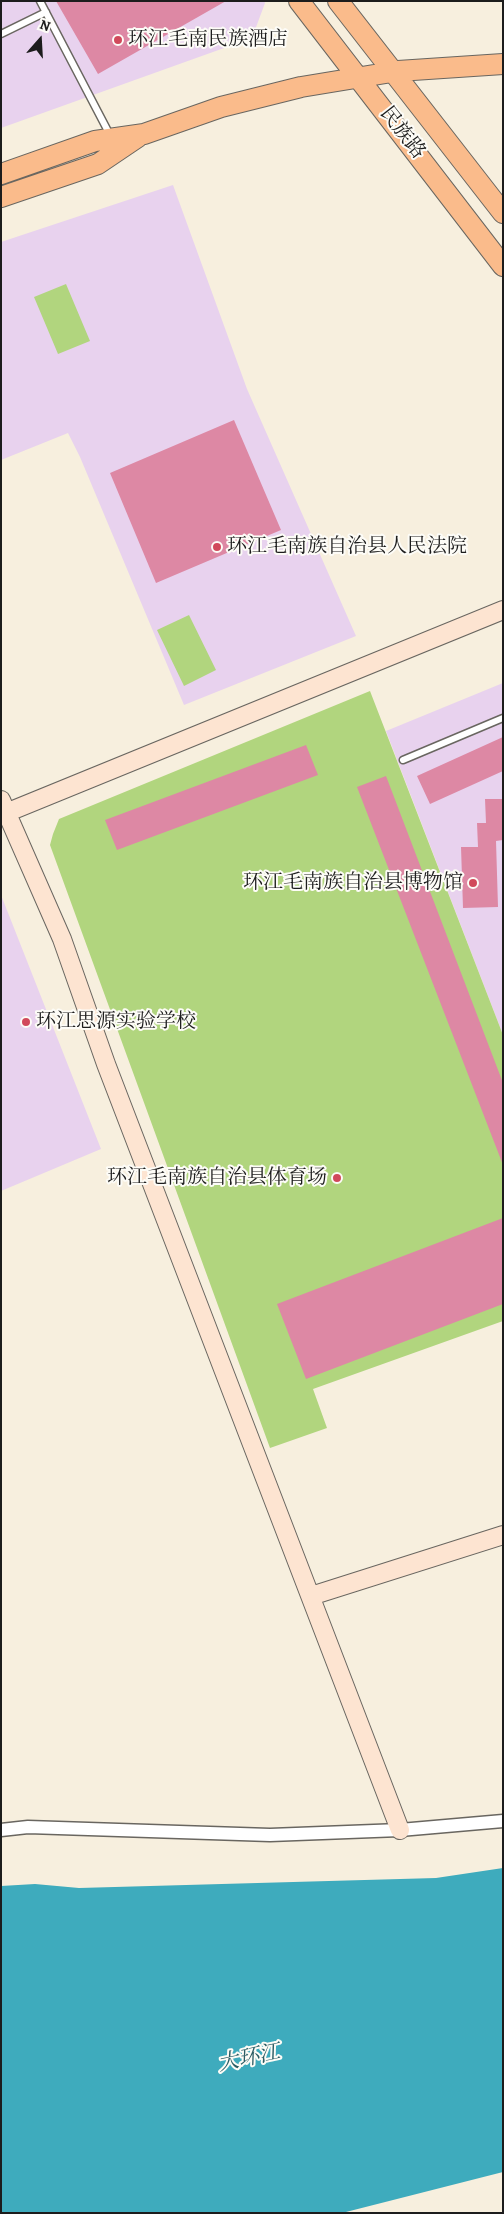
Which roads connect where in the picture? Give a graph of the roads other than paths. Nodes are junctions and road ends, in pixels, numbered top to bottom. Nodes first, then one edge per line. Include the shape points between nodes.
1 (40, 1) edge
2 (299, 1) edge
3 (338, 1) edge
4 (46, 12) junction
5 (1, 34) edge
6 (503, 64) edge
7 (394, 72) junction
8 (358, 77) junction
9 (144, 134) junction
10 (112, 139) junction
11 (1, 174) edge
12 (1, 197) edge
13 (503, 213) edge
14 (503, 266) edge
15 (503, 610) edge
16 (503, 718) edge
17 (403, 760) dead end
18 (3, 809) edge
19 (503, 1535) edge
20 (311, 1596) junction
21 (503, 1820) edge
22 (1, 1830) edge
23 (400, 1830) junction

1 - 4 lane
2 - 8 main road, 民族路
3 - 7 main road, 民族路
4 - 5 lane
4 - 10 lane
6 - 7 main road
7 - 8 main road
7 - 13 main road, 民族路
8 - 9 main road via 221,107
8 - 14 main road, 民族路
9 - 10 main road
9 - 12 main road via 98,164
10 - 11 main road via 95,141
15 - 18 street
16 - 17 lane
18 - 20 street via 62,939 106,1064
19 - 20 street
20 - 23 street
21 - 23 street
22 - 23 street via 28,1828 270,1835

